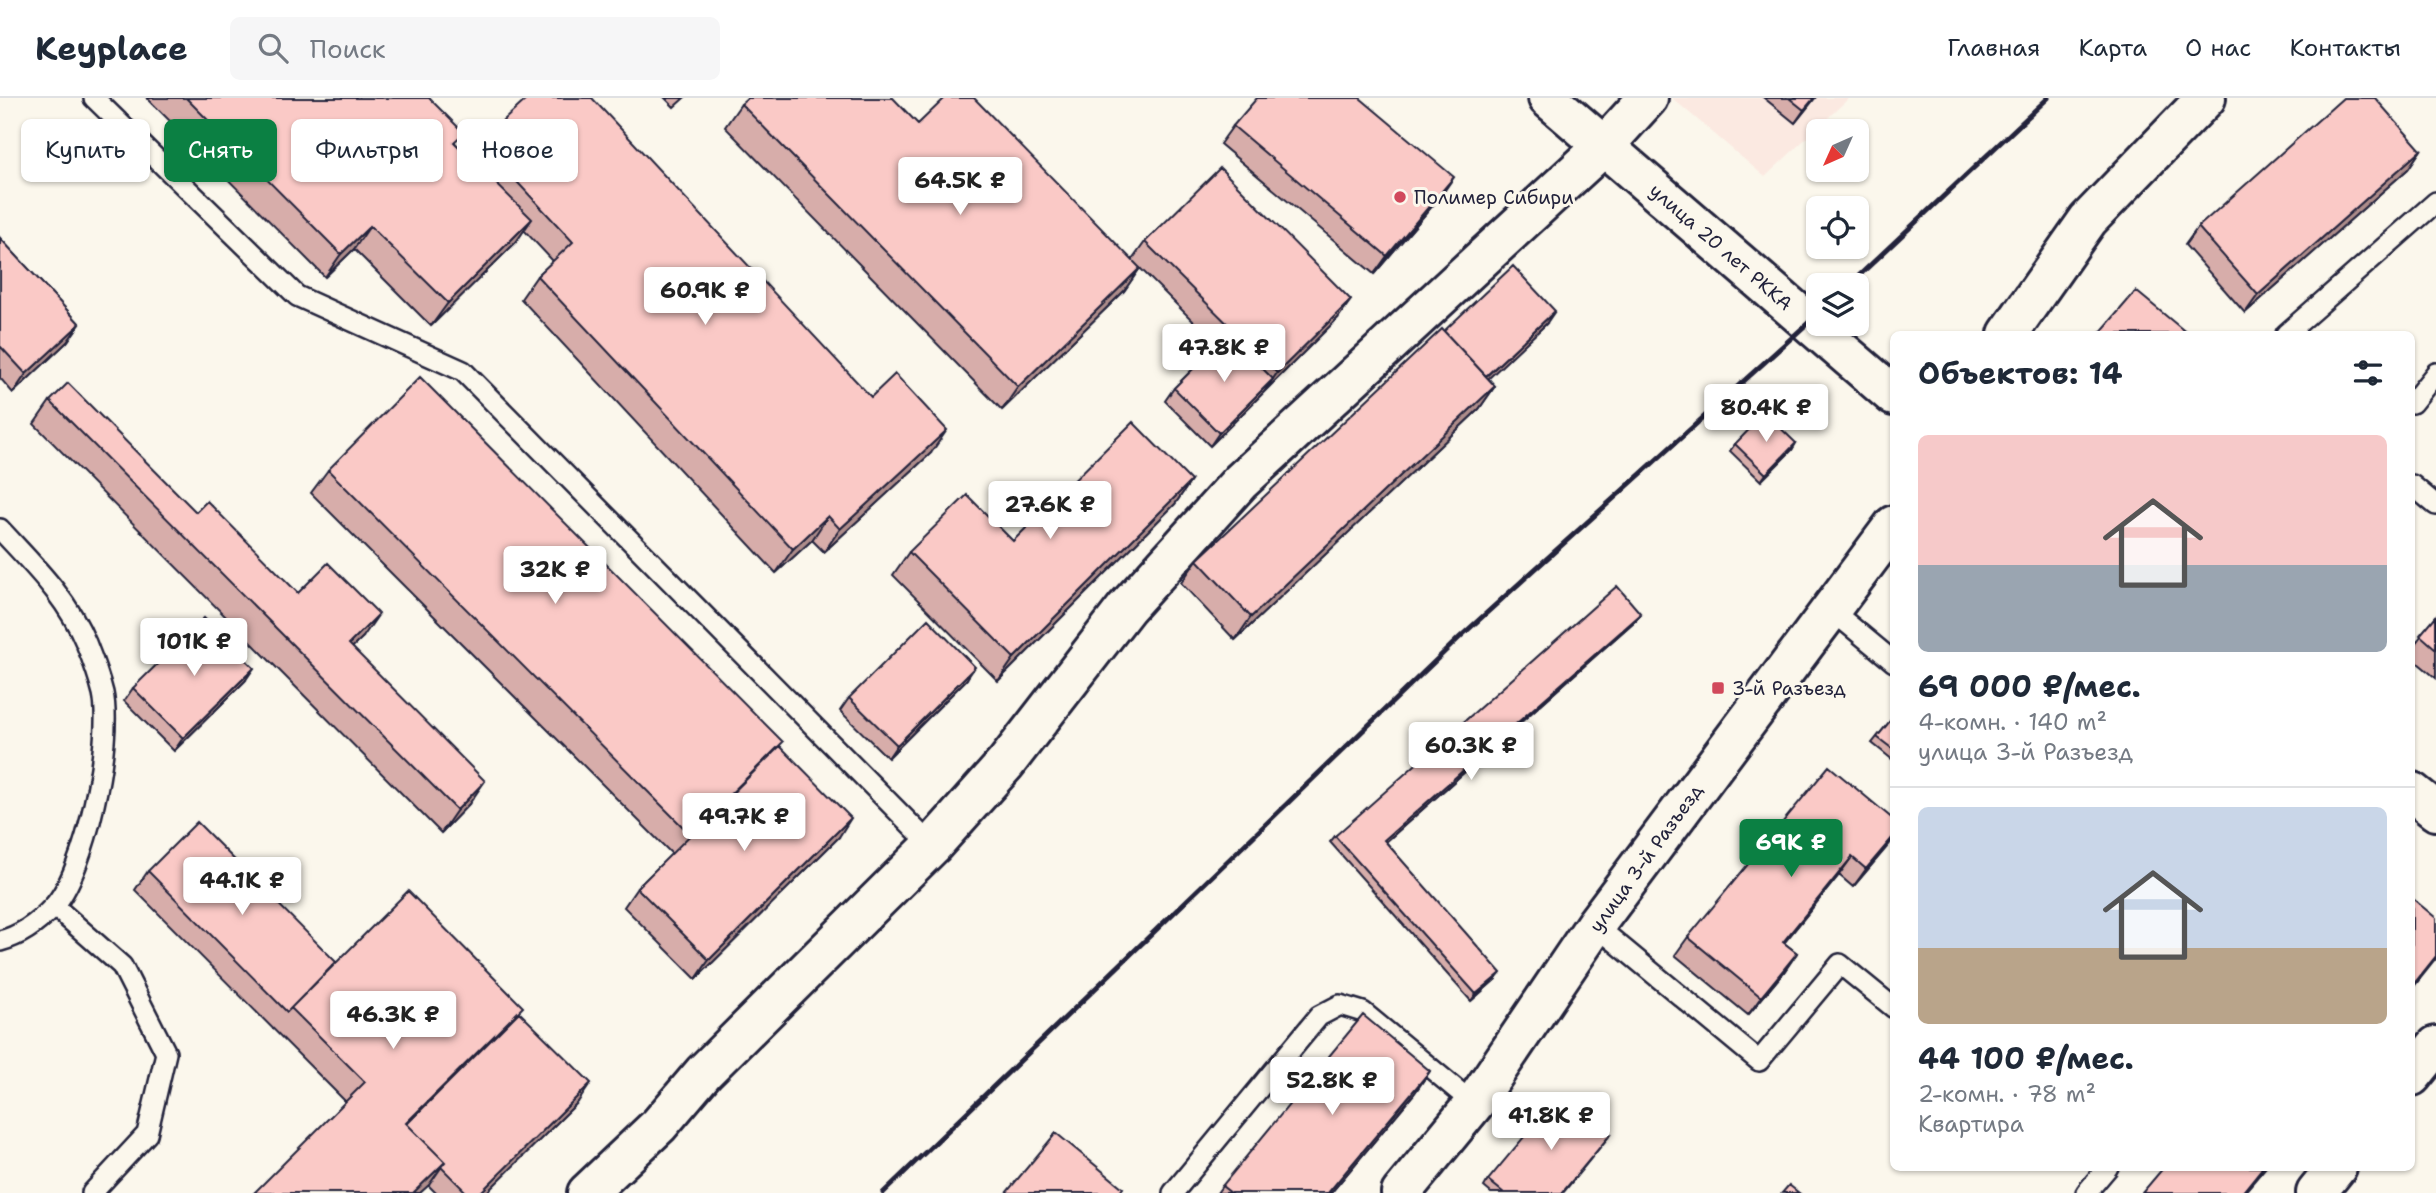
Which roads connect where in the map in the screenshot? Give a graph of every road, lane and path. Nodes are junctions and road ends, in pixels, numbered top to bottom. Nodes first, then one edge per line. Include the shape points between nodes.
1 (94, 98) edge
2 (1548, 98) edge
3 (1648, 98) edge
4 (2206, 98) edge
5 (1605, 145) junction
6 (2436, 202) edge
7 (2010, 331) edge
8 (2289, 331) edge
9 (2436, 373) edge
10 (1890, 393) edge
11 (2415, 399) edge
12 (2415, 488) edge
13 (2436, 505) edge
14 (0, 529) edge
15 (1890, 530) edge
16 (1830, 609) junction
17 (1890, 659) edge
18 (2415, 794) edge
19 (2436, 811) edge
20 (932, 846) junction
21 (54, 906) junction
22 (1595, 925) junction
23 (0, 941) edge
24 (1890, 1005) edge
25 (2436, 1046) edge
26 (2415, 1072) edge
27 (1474, 1104) junction
28 (2334, 1171) edge
29 (92, 1193) edge
30 (587, 1193) edge
31 (1173, 1193) edge
32 (1401, 1193) edge
33 (2316, 1193) edge

1 - 20 lane via 297,296 463,371
2 - 5 main road, улица 20 лет РККА
3 - 5 main road
4 - 7 main road via 2088,220
5 - 10 main road, улица 20 лет РККА
5 - 20 main road via 1240,482 1126,608 1006,763
6 - 8 lane
9 - 11 lane
12 - 13 lane
14 - 21 lane via 64,599 86,643 103,694 104,751 91,810 76,866
15 - 16 main road, улица 3-й Разъезд
16 - 17 lane
16 - 22 main road, улица 3-й Разъезд
18 - 19 main road
20 - 30 main road
21 - 23 lane via 18,936
21 - 29 lane via 122,966 166,1053 147,1134
22 - 24 lane via 1759,1061 1840,964
22 - 27 main road, улица 3-й Разъезд
25 - 26 main road
27 - 31 lane via 1363,1012 1340,1005 1319,1016
27 - 32 main road, улица 3-й Разъезд
28 - 33 main road

